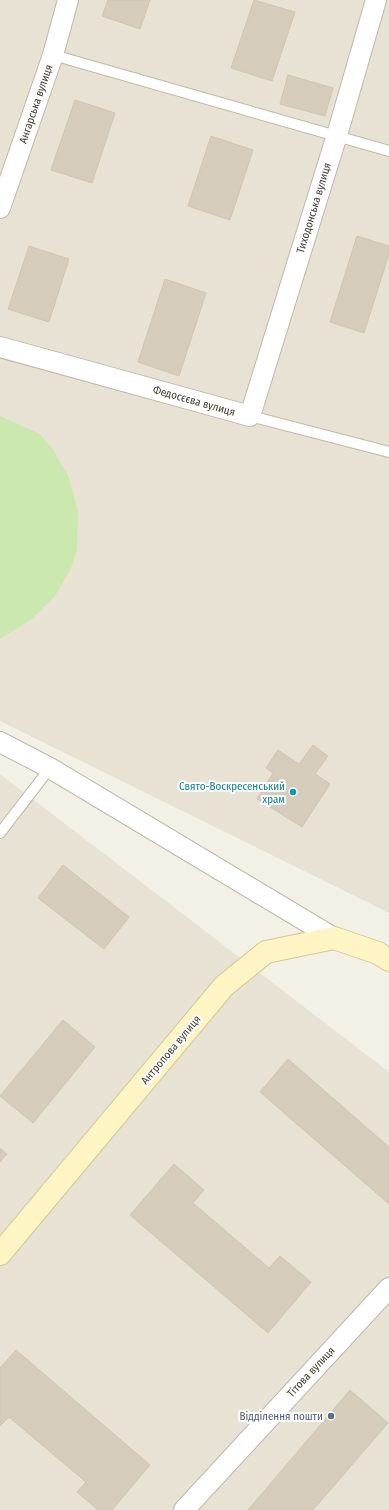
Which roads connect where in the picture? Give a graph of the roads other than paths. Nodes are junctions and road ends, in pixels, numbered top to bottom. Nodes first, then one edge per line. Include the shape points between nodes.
1 (68, 0) edge
2 (376, 0) edge
3 (53, 55) junction
4 (337, 135) junction
5 (389, 151) edge
6 (0, 208) edge
7 (0, 347) edge
8 (250, 416) junction
9 (389, 452) edge
10 (0, 742) edge
11 (50, 768) junction
12 (0, 833) edge
13 (334, 938) junction
14 (389, 960) edge
15 (0, 1254) edge
16 (389, 1288) edge
17 (184, 1510) edge

1 - 3 street, Ангарська вулиця
2 - 4 street, Тиходонська вулиця
3 - 4 lane
3 - 6 street, Ангарська вулиця
4 - 5 lane
4 - 8 street, Тиходонська вулиця
7 - 8 street, Федосєєва вулиця
8 - 9 lane, Федосєєва вулиця
10 - 11 street
11 - 12 lane
11 - 13 street
13 - 14 main road via 378,953
13 - 15 main road, Антропова вулиця via 266,952 224,986
16 - 17 street, Тітова вулиця

